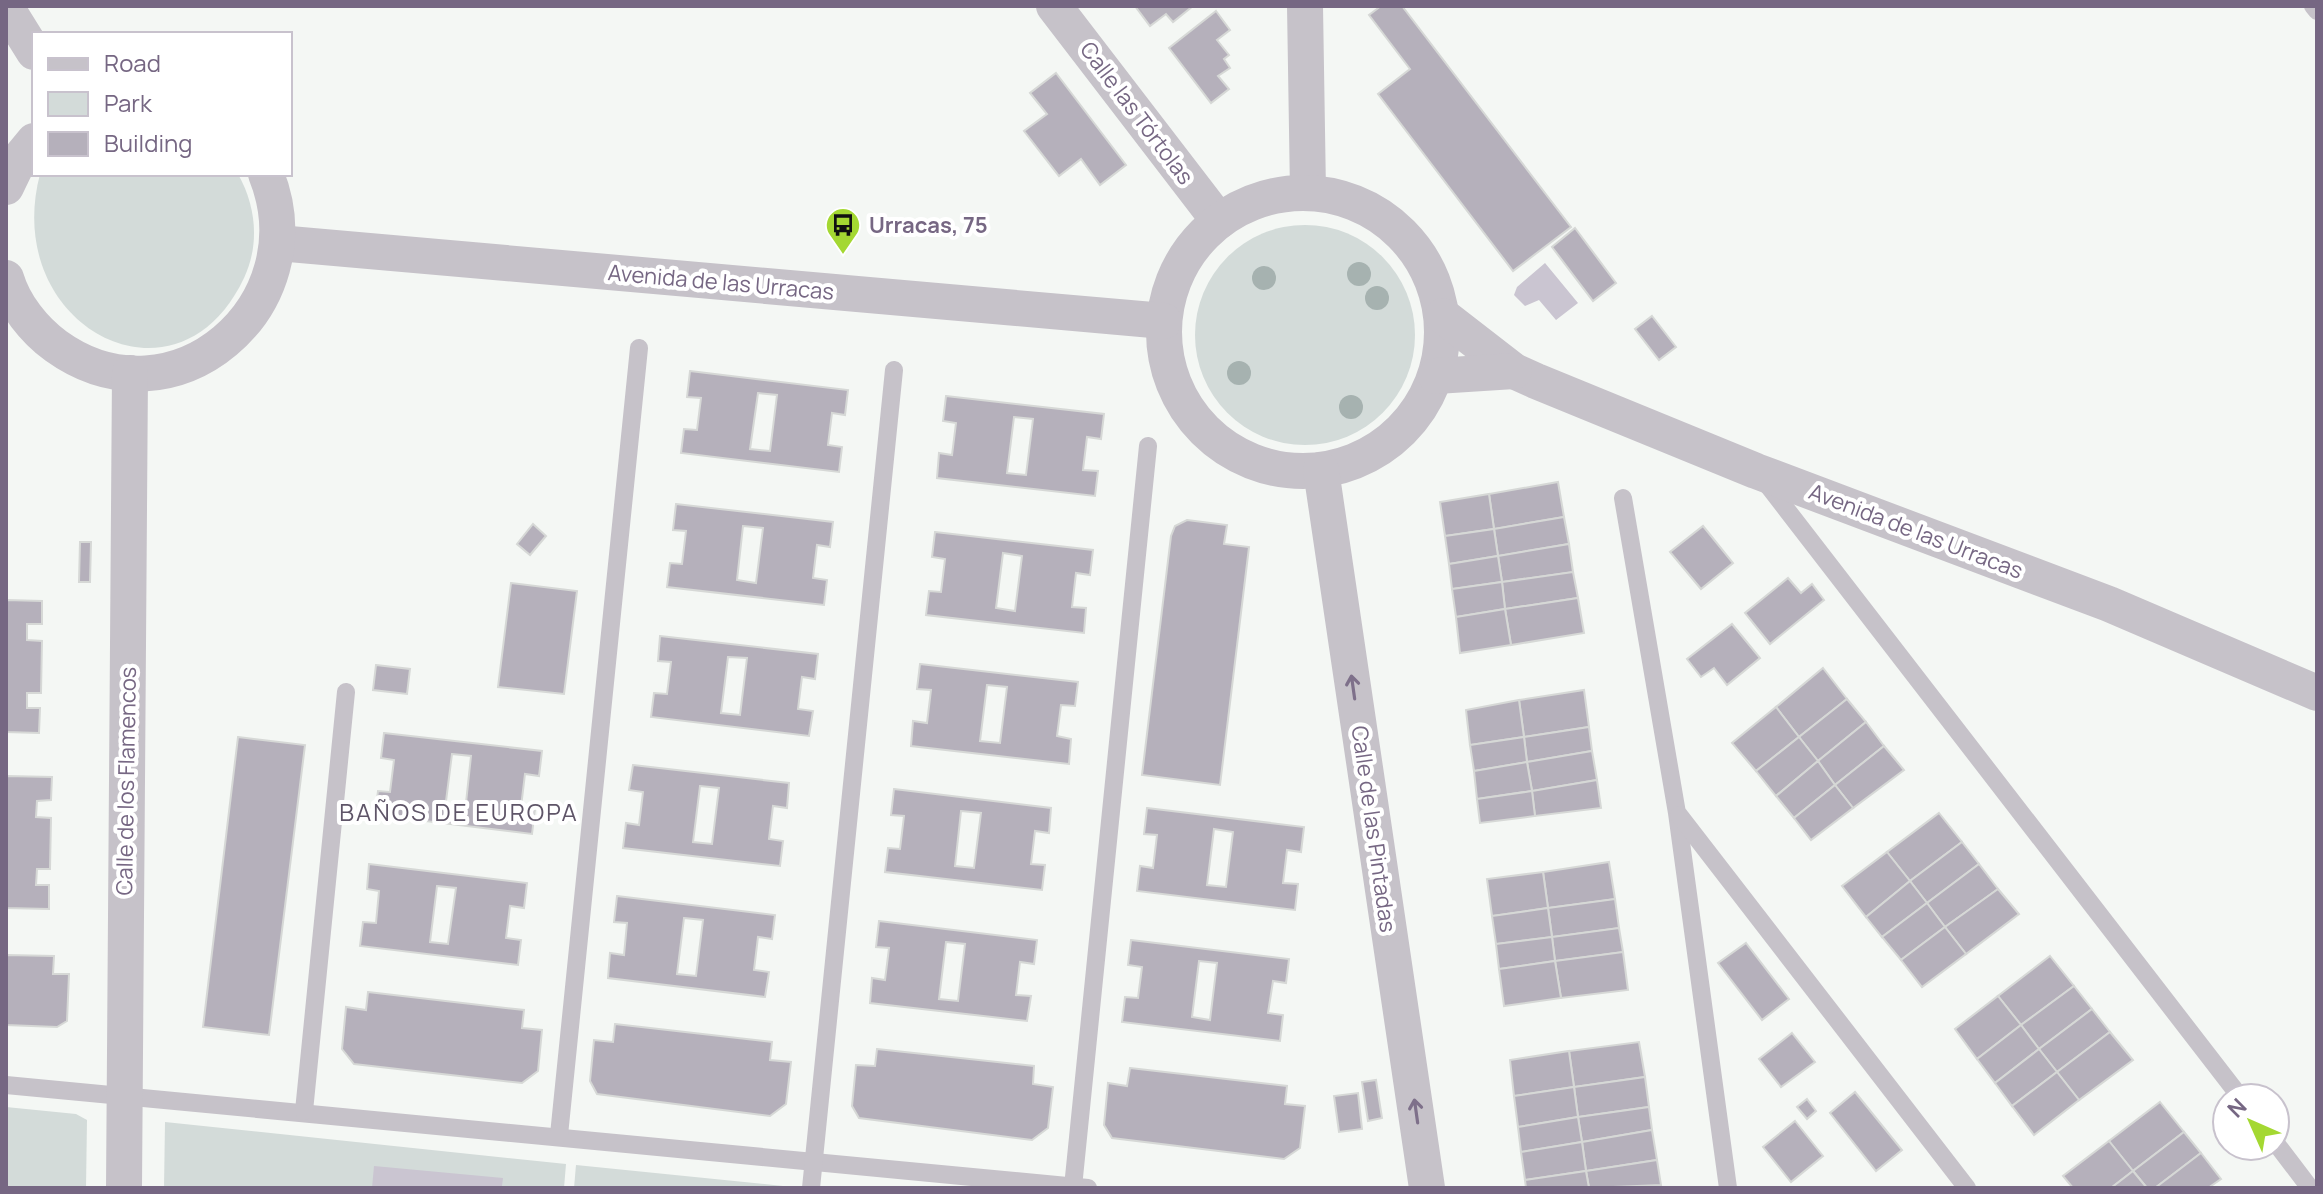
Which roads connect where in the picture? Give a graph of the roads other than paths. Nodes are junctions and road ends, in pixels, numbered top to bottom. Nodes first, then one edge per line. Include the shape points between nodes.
1 (1054, 6) edge
2 (1305, 6) edge
3 (6, 7) edge
4 (32, 49) edge
5 (32, 143) edge
6 (267, 176) edge
7 (6, 187) edge
8 (1308, 192) junction
9 (1219, 221) junction
10 (278, 243) junction
11 (6, 278) edge
12 (1443, 316) junction
13 (1164, 321) junction
14 (639, 348) dead end
15 (894, 370) dead end
16 (1514, 371) junction
17 (130, 373) junction
18 (1436, 376) junction
19 (1148, 446) dead end
20 (1321, 470) junction
21 (1756, 471) junction
22 (1623, 498) dead end
23 (346, 692) dead end
24 (2317, 693) edge
25 (1677, 813) junction
26 (2229, 1082) edge
27 (6, 1085) edge
28 (123, 1094) junction
29 (304, 1111) junction
30 (559, 1135) junction
31 (814, 1162) junction
32 (2290, 1162) edge
33 (1080, 1187) edge
34 (124, 1188) edge
35 (811, 1188) edge
36 (1427, 1188) edge
37 (1728, 1188) edge
38 (1967, 1188) edge
39 (2310, 1188) edge

1 - 9 street, Calle las Tórtolas
2 - 8 street
3 - 4 street
5 - 7 street
6 - 10 street via 276,207
8 - 9 street via 1261,198
8 - 12 street via 1357,202 1399,229 1429,268
9 - 13 street via 1197,240 1181,265
10 - 13 street, Avenida de las Urracas
10 - 17 street via 256,310 231,337 201,358 166,370
11 - 17 street via 23,313 44,337 69,356
12 - 16 street, Avenida de las Urracas
12 - 18 street
13 - 20 street via 1169,370 1190,415 1226,449 1272,469
14 - 30 lane
15 - 31 lane
16 - 18 street, Avenida de las Urracas
16 - 21 street, Avenida de las Urracas
17 - 28 street, Calle de los Flamencos
18 - 20 street via 1401,430 1371,454
19 - 33 lane
36 -> 20 street, Calle de las Pintadas
21 - 24 street, Avenida de las Urracas via 2109,604
21 - 26 lane
22 - 25 lane
23 - 29 lane
25 - 37 lane
25 - 38 lane
27 - 28 lane
28 - 29 lane
28 - 34 street, Calle de los Flamencos
29 - 30 lane
30 - 31 lane
31 - 33 lane
31 - 35 lane
32 - 39 lane

